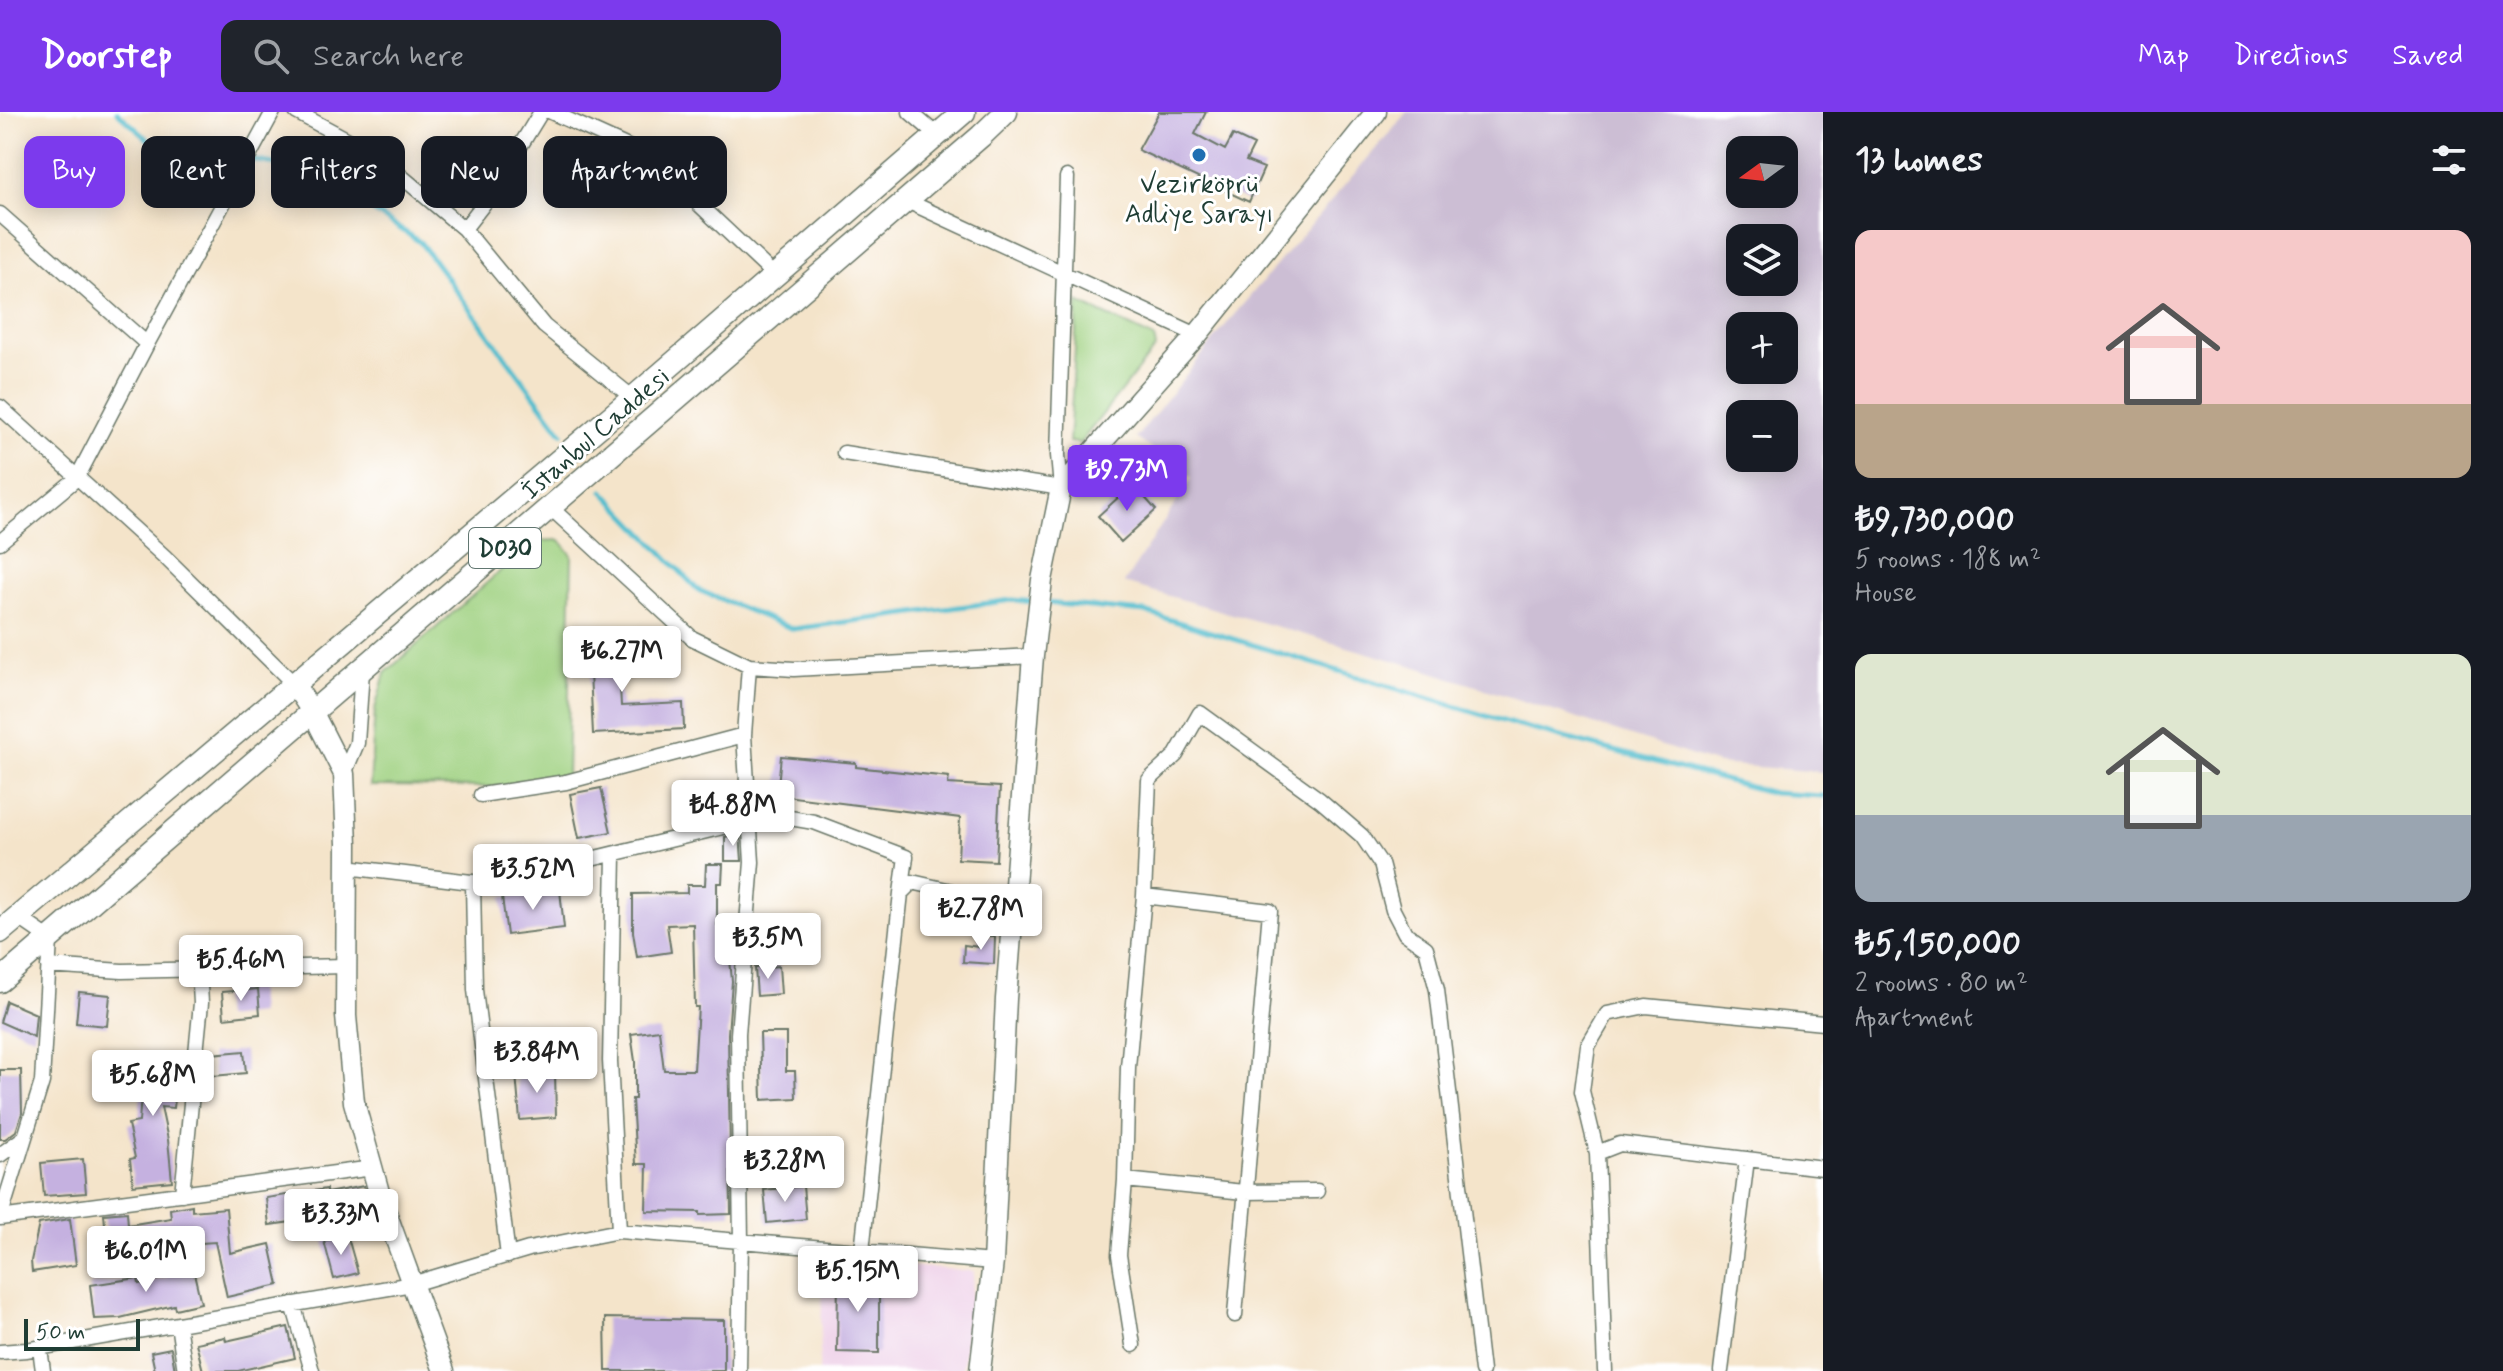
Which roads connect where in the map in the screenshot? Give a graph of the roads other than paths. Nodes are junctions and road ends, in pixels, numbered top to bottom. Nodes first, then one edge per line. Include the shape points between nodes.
1 (273, 112) edge
2 (296, 112) edge
3 (541, 112) edge
4 (551, 112) edge
5 (910, 112) edge
6 (964, 112) edge
7 (1006, 112) edge
8 (1376, 112) edge
9 (938, 136) junction
10 (1067, 177) dead end
11 (907, 201) junction
12 (0, 214) edge
13 (464, 229) junction
14 (1063, 275) junction
15 (775, 276) junction
16 (1197, 335) junction
17 (147, 344) junction
18 (633, 398) junction
19 (0, 407) edge
20 (844, 453) dead end
21 (77, 478) junction
22 (1061, 488) junction
23 (551, 508) junction
24 (0, 542) edge
25 (1034, 647) junction
26 (749, 666) junction
27 (362, 671) junction
28 (294, 684) junction
29 (313, 713) junction
30 (744, 735) junction
31 (344, 774) junction
32 (481, 795) dead end
33 (748, 816) junction
34 (614, 855) junction
35 (347, 867) junction
36 (473, 882) junction
37 (901, 893) junction
38 (1144, 896) junction
39 (1013, 905) junction
40 (18, 917) junction
41 (0, 932) edge
42 (50, 939) junction
43 (48, 966) junction
44 (346, 966) junction
45 (199, 969) junction
46 (0, 981) edge
47 (1823, 1023) edge
48 (25, 1137) junction
49 (1597, 1153) junction
50 (0, 1155) edge
51 (1747, 1159) junction
52 (373, 1168) junction
53 (1823, 1168) edge
54 (1125, 1180) junction
55 (1317, 1191) dead end
56 (1244, 1192) junction
57 (182, 1194) junction
58 (0, 1218) edge
59 (619, 1231) junction
60 (741, 1241) junction
61 (862, 1251) junction
62 (508, 1256) junction
63 (993, 1262) junction
64 (412, 1284) junction
65 (293, 1304) junction
66 (1235, 1315) dead end
67 (178, 1324) junction
68 (1133, 1345) dead end
69 (40, 1348) junction
70 (0, 1352) edge
71 (43, 1371) edge
72 (185, 1371) edge
73 (312, 1371) edge
74 (444, 1371) edge
75 (739, 1371) edge
76 (980, 1371) edge
77 (1482, 1371) edge
78 (1605, 1371) edge
79 (1721, 1371) edge

1 - 17 street
2 - 13 street via 376,155
3 - 13 street
4 - 15 street via 648,156
5 - 9 street
6 - 9 main road, İstanbul Caddesi / D030
7 - 11 main road, İstanbul Caddesi / D030
8 - 16 street
9 - 15 main road, İstanbul Caddesi / D030
10 - 14 street
11 - 14 street
11 - 23 main road, İstanbul Caddesi / D030
12 - 17 street
13 - 18 street via 544,326
14 - 16 street
14 - 22 street
15 - 18 main road, İstanbul Caddesi / D030
16 - 22 street
17 - 21 street
18 - 28 main road, İstanbul Caddesi / D030
19 - 21 street
20 - 22 street
21 - 24 street
21 - 28 street
22 - 25 street
23 - 26 street via 692,638
23 - 27 main road, İstanbul Caddesi / D030
25 - 26 street via 794,669
25 - 39 street
26 - 30 street
27 - 29 main road, İstanbul Caddesi / D030
27 - 31 street via 357,743
28 - 29 street
28 - 40 main road, İstanbul Caddesi / D030
29 - 31 street
29 - 42 main road, İstanbul Caddesi / D030
30 - 32 street via 566,782
30 - 33 street
31 - 35 street
33 - 34 street
33 - 37 street via 814,822 906,857
33 - 60 street via 752,862 738,1034
34 - 36 street via 488,884
34 - 59 street via 610,1061
35 - 36 street
35 - 44 street
36 - 62 street via 475,990
37 - 39 street via 912,882
37 - 61 street
38 - 54 street via 1128,1067
38 - 56 street via 1270,911
38 - 77 street via 1149,780 1176,755 1200,713 1362,836 1381,864 1405,933 1426,948 1437,990
39 - 63 street
40 - 41 main road, İstanbul Caddesi / D030
40 - 42 street
42 - 43 street
42 - 46 main road, İstanbul Caddesi / D030
43 - 45 street
43 - 48 street via 42,1082
44 - 45 street
44 - 52 street via 354,1102
45 - 57 street via 201,1003
47 - 49 street via 1646,1006 1607,1014 1588,1046 1582,1091
48 - 50 street
48 - 58 street
49 - 51 street via 1620,1144
49 - 78 street
51 - 53 street
51 - 79 street
52 - 57 street
52 - 64 street
54 - 56 street
54 - 68 street via 1119,1255
55 - 56 street
56 - 66 street
57 - 58 street
59 - 60 street
59 - 62 street
60 - 61 street
60 - 75 street
61 - 63 street
62 - 64 street
63 - 76 street
64 - 65 street
64 - 74 street
65 - 67 street
65 - 73 street
67 - 69 street
67 - 72 street
69 - 70 street
69 - 71 street

